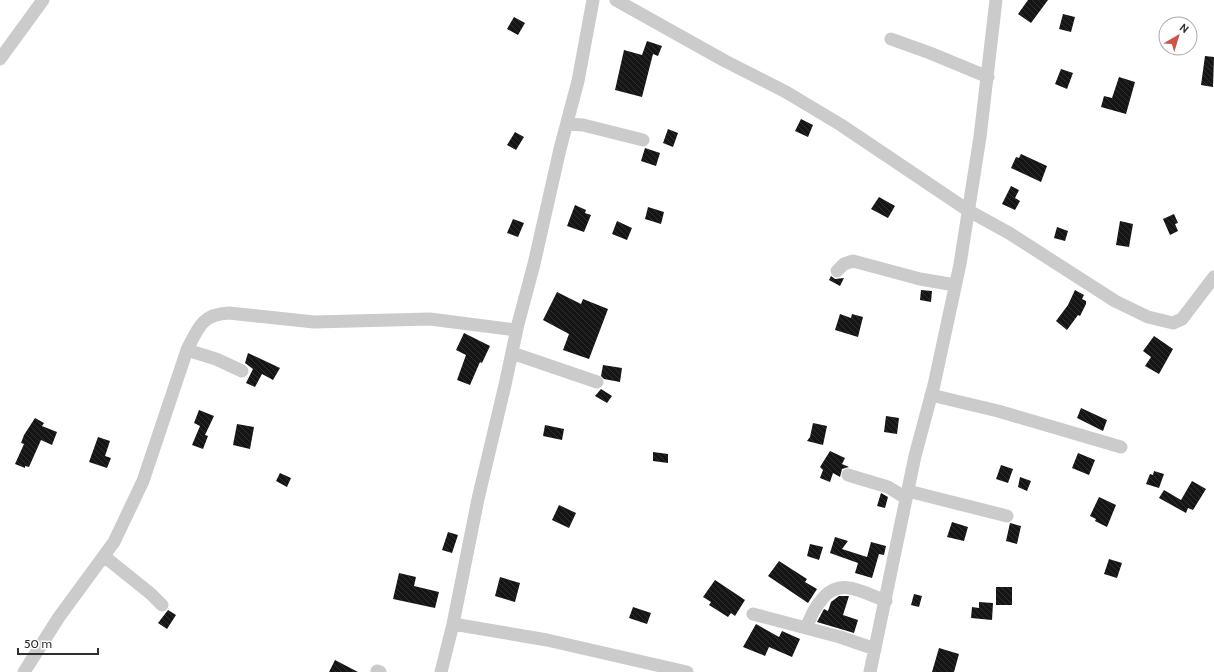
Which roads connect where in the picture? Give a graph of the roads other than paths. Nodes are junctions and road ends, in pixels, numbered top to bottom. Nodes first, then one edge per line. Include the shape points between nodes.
1 (43, 0) edge
2 (594, 0) edge
3 (616, 0) edge
4 (996, 0) edge
5 (630, 3) edge
6 (891, 39) dead end
7 (0, 59) edge
8 (988, 77) junction
9 (567, 124) junction
10 (643, 140) dead end
11 (969, 211) junction
12 (837, 271) dead end
13 (1214, 276) edge
14 (955, 285) junction
15 (516, 330) junction
16 (187, 350) junction
17 (512, 353) junction
18 (242, 371) dead end
19 (597, 382) dead end
20 (931, 395) junction
21 (1121, 447) dead end
22 (848, 476) dead end
23 (907, 495) junction
24 (1007, 516) dead end
25 (105, 557) junction
26 (886, 601) junction
27 (162, 605) dead end
28 (753, 614) dead end
29 (453, 624) junction
30 (807, 628) junction
31 (875, 649) junction
32 (641, 667) edge
33 (24, 672) edge
34 (441, 672) edge
35 (687, 672) edge
36 (870, 672) edge

1 - 7 street
2 - 9 street
3 - 5 street
4 - 8 street
5 - 11 street via 725,61 786,92 841,125
6 - 8 street
8 - 11 street
9 - 10 street via 583,125
9 - 15 street
11 - 13 street via 1009,233 1116,301 1164,322 1173,323 1182,319
11 - 14 street
12 - 14 street via 844,264 853,261 920,279
14 - 20 street
15 - 16 street via 430,319 314,322 215,313 203,322
15 - 17 street
16 - 18 street
16 - 25 street via 143,481
17 - 19 street
17 - 29 street via 478,499
20 - 21 street via 998,411
20 - 23 street
22 - 23 street
23 - 24 street
23 - 26 street
25 - 27 street
25 - 33 street via 59,617
26 - 30 street via 840,586 832,589 817,605 810,616
26 - 31 street
28 - 30 street
29 - 32 street via 547,640
29 - 34 street
30 - 31 street
31 - 36 street
32 - 35 street

